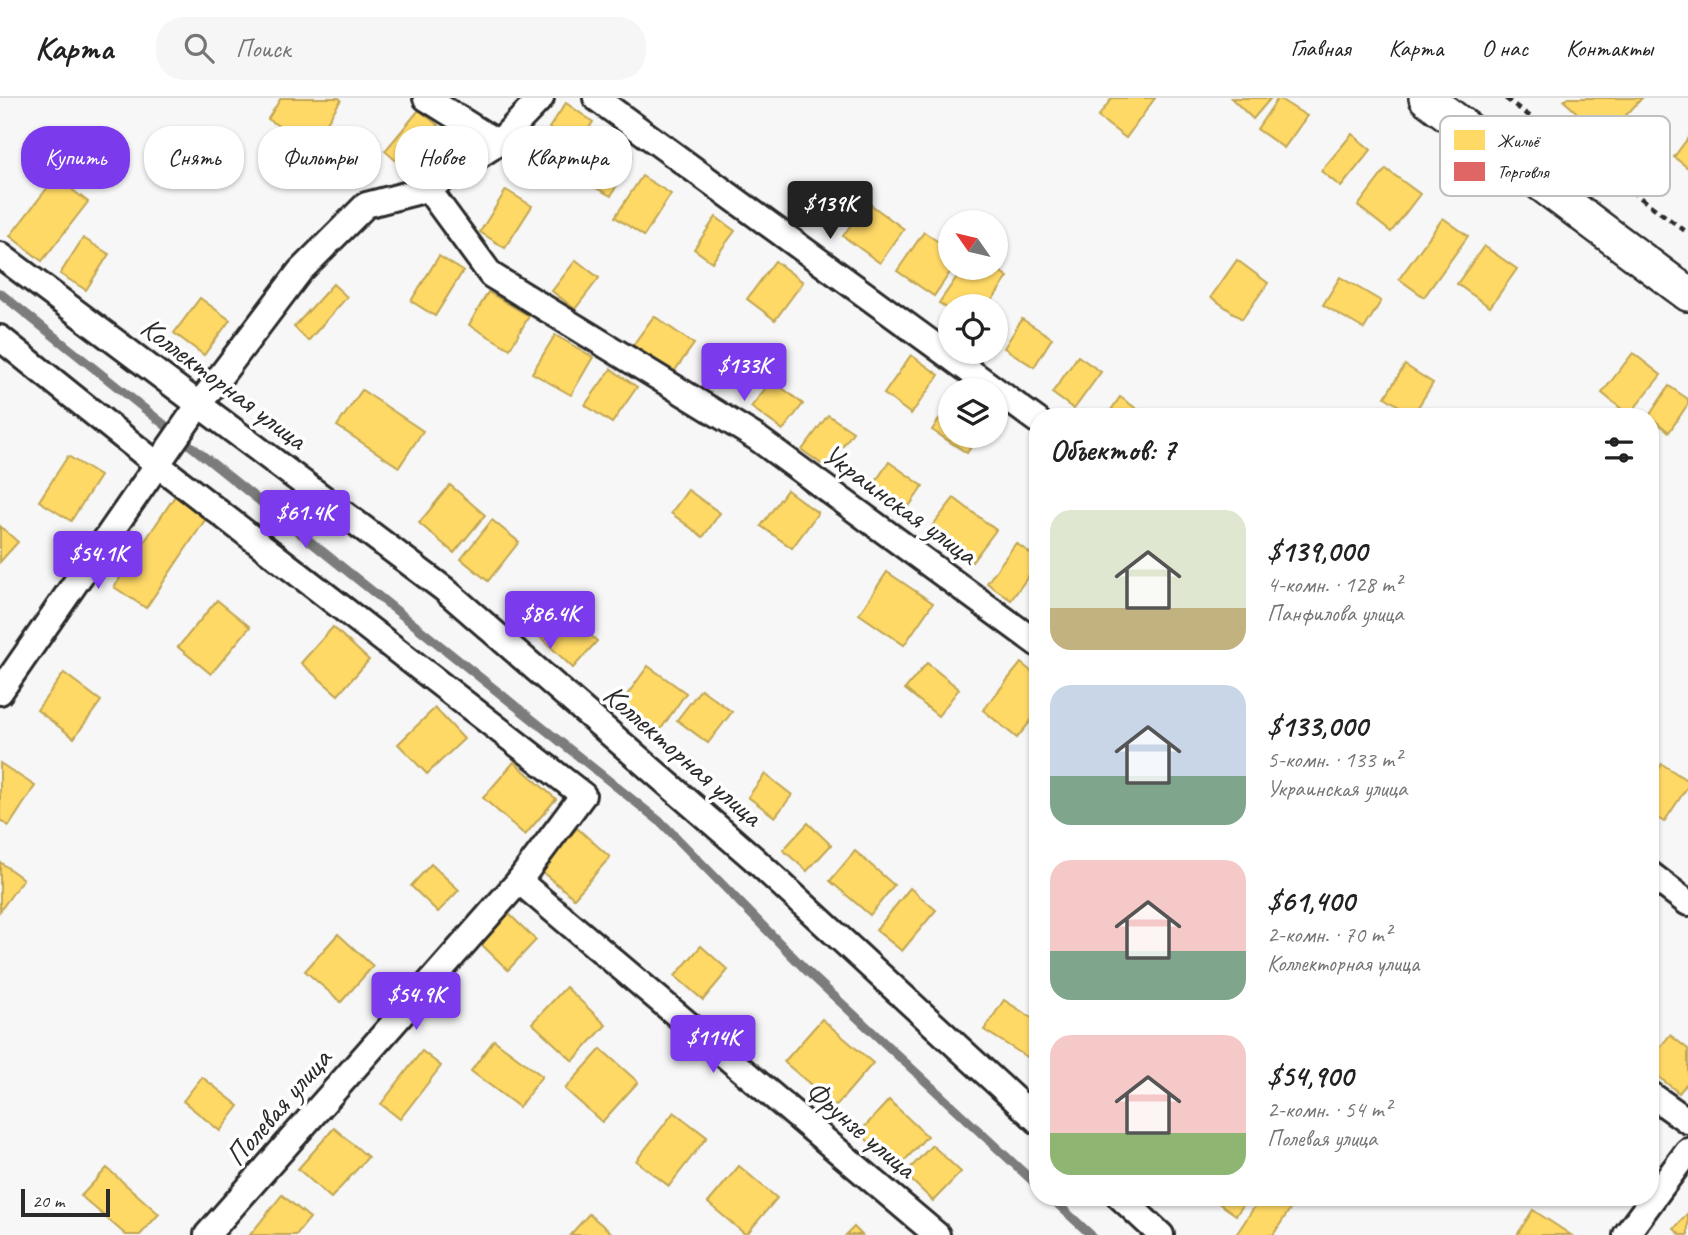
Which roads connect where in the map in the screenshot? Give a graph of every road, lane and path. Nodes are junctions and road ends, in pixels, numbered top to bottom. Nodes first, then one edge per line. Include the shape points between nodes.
1 (426, 98) edge
2 (541, 98) edge
3 (596, 98) edge
4 (1426, 98) edge
5 (1505, 98) edge
6 (1450, 116) edge
7 (1529, 116) edge
8 (498, 143) junction
9 (488, 150) edge
10 (428, 189) joint
11 (1557, 196) edge
12 (1638, 196) edge
13 (1688, 233) edge
14 (0, 255) edge
15 (1688, 294) edge
16 (0, 338) edge
17 (200, 403) junction
18 (1029, 414) edge
19 (158, 465) junction
20 (1029, 637) edge
21 (0, 692) edge
22 (519, 881) junction
23 (1659, 881) edge
24 (1688, 903) edge
25 (1659, 1100) edge
26 (1029, 1113) edge
27 (1688, 1121) edge
28 (1688, 1152) edge
29 (1659, 1191) edge
30 (1130, 1206) edge
31 (1648, 1206) edge
32 (208, 1235) edge
33 (937, 1235) edge
34 (1161, 1235) edge
35 (1626, 1235) edge

1 - 8 street
2 - 8 street
3 - 18 street
4 - 6 main road
5 - 7 path
8 - 9 street
10 - 17 street via 366,205 300,271
10 - 20 street, Украинская улица via 491,275 757,438
11 - 15 main road
12 - 13 path
14 - 17 street, Коллекторная улица
16 - 19 street
17 - 19 street
17 - 26 street, Коллекторная улица via 444,589 743,849
19 - 21 street
19 - 22 street, Полевая улица via 583,795
22 - 32 street, Полевая улица
22 - 33 street, Фрунзе улица
23 - 24 street
25 - 27 street
28 - 29 street
30 - 34 street
31 - 35 street

